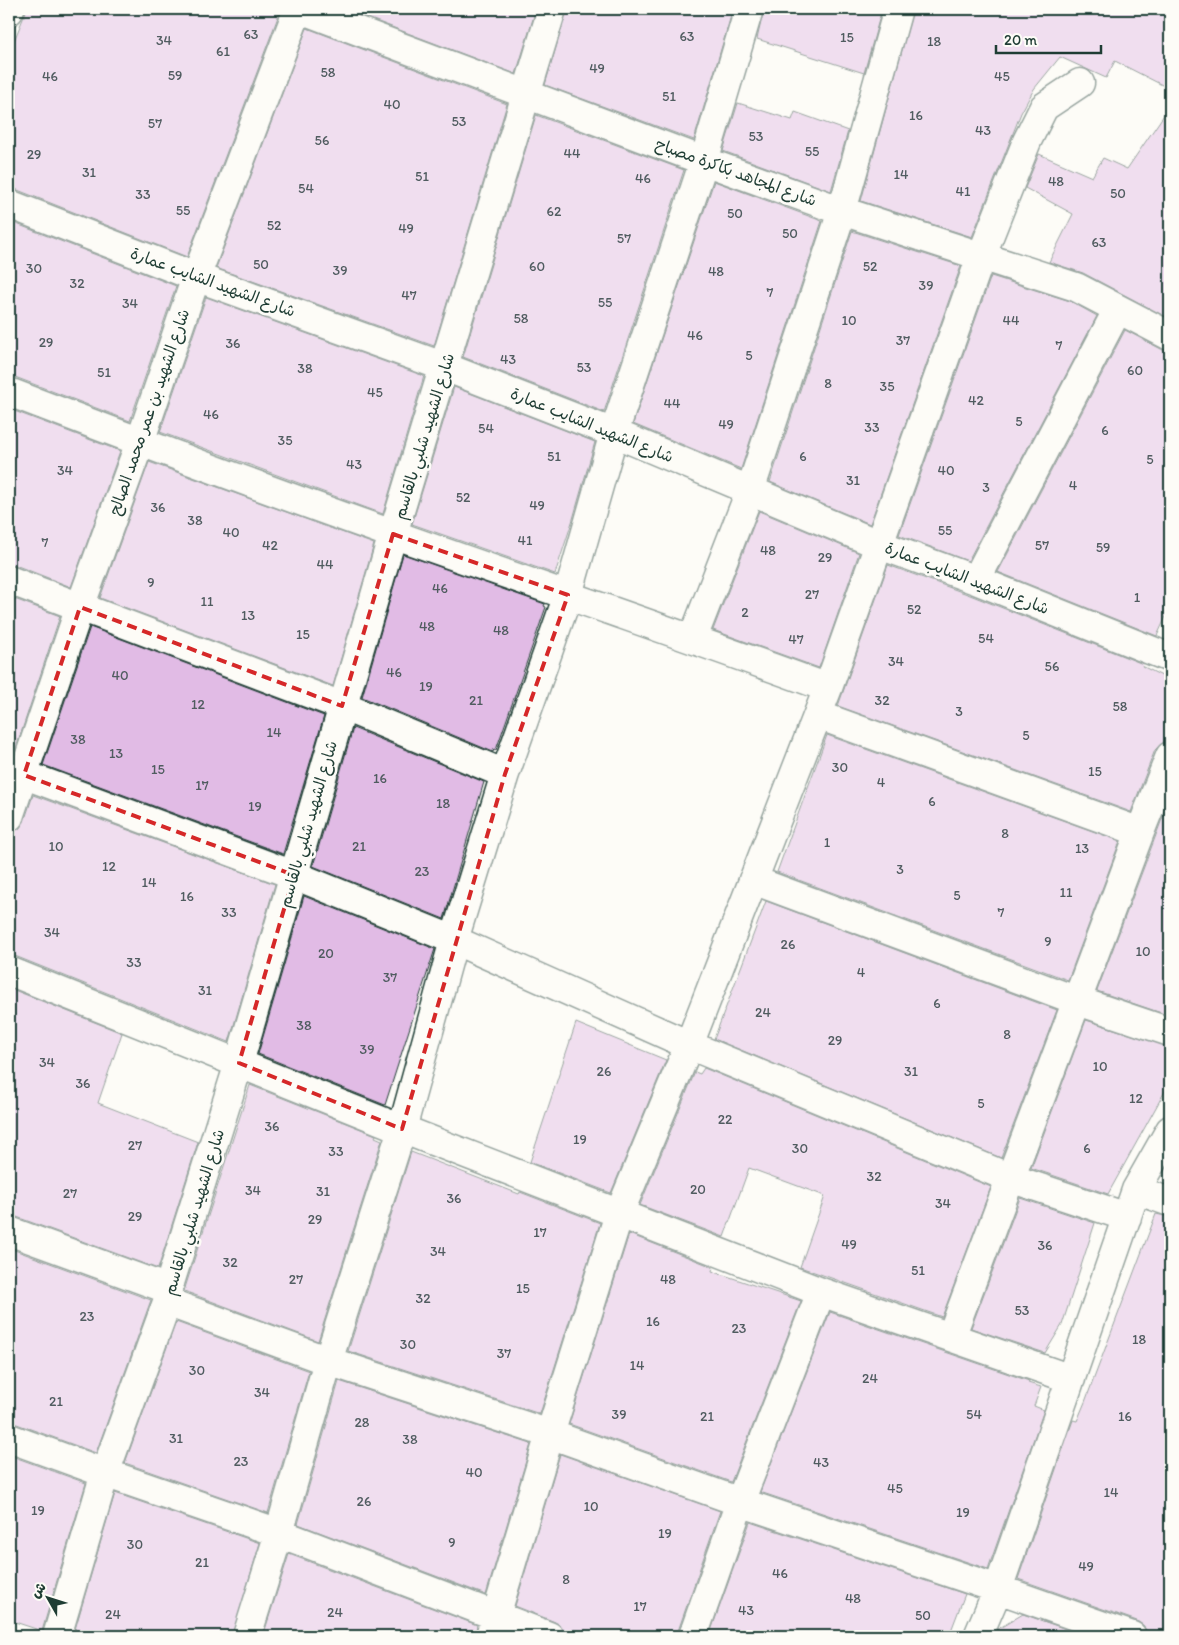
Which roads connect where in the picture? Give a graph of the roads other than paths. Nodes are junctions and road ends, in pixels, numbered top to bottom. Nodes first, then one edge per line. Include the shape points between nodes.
1 (299, 9) edge
2 (552, 9) edge
3 (749, 9) edge
4 (898, 9) edge
5 (1080, 83) dead end
6 (528, 94) junction
7 (704, 161) junction
8 (9, 204) edge
9 (842, 212) junction
10 (981, 257) junction
11 (196, 277) junction
12 (1118, 309) junction
13 (1170, 336) edge
14 (445, 367) junction
15 (9, 392) edge
16 (614, 433) junction
17 (140, 442) junction
18 (750, 491) junction
19 (393, 534) junction
20 (880, 545) junction
21 (9, 580) edge
22 (976, 580) junction
23 (568, 595) junction
24 (80, 607) junction
25 (692, 638) junction
26 (1170, 658) edge
27 (828, 688) junction
28 (342, 706) junction
29 (818, 715) junction
30 (1170, 756) edge
31 (17, 772) edge
32 (505, 774) junction
33 (9, 817) edge
34 (1140, 832) junction
35 (294, 875) junction
36 (753, 880) junction
37 (454, 940) junction
38 (9, 971) edge
39 (1078, 1001) junction
40 (1170, 1032) edge
41 (689, 1045) junction
42 (239, 1063) junction
43 (402, 1129) junction
44 (1170, 1130) edge
45 (1010, 1178) junction
46 (1136, 1190) junction
47 (1170, 1202) edge
48 (619, 1214) junction
49 (1127, 1217) junction
50 (9, 1231) edge
51 (821, 1292) junction
52 (168, 1296) junction
53 (951, 1337) junction
54 (328, 1361) junction
55 (1071, 1379) junction
56 (550, 1434) junction
57 (9, 1438) edge
58 (105, 1473) junction
59 (740, 1502) junction
60 (279, 1533) junction
61 (998, 1588) junction
62 (493, 1626) edge
63 (57, 1636) edge
64 (247, 1636) edge
65 (548, 1636) edge
66 (693, 1636) edge
67 (978, 1636) edge
68 (1132, 1636) edge

1 - 6 street, شارع المجاهد بكاكرة مصباح
1 - 11 street, شارع الشهيد بن عمر محمد الصالح
2 - 6 street, شارع الشهيد شلبي بالقاسم
3 - 7 street
4 - 9 street
5 - 10 street via 1044,107 1026,141
6 - 7 street, شارع المجاهد بكاكرة مصباح
6 - 14 street, شارع الشهيد شلبي بالقاسم
7 - 9 street, شارع المجاهد بكاكرة مصباح
7 - 16 street
8 - 11 street, شارع الشهيد الشايب عمارة
9 - 10 street, شارع المجاهد بكاكرة مصباح
9 - 18 street
10 - 12 street, شارع المجاهد بكاكرة مصباح via 1076,287
10 - 20 street
11 - 14 street, شارع الشهيد الشايب عمارة
11 - 17 street, شارع الشهيد بن عمر محمد الصالح
12 - 13 street, شارع المجاهد بكاكرة مصباح
12 - 22 street
14 - 16 street, شارع الشهيد الشايب عمارة
14 - 19 street, شارع الشهيد شلبي بالقاسم
15 - 17 street
16 - 18 street, شارع الشهيد الشايب عمارة
16 - 23 street
17 - 19 street
17 - 24 street, شارع الشهيد بن عمر محمد الصالح
18 - 20 street, شارع الشهيد الشايب عمارة
18 - 25 street
19 - 23 street
19 - 28 street, شارع الشهيد شلبي بالقاسم
20 - 22 street, شارع الشهيد الشايب عمارة
20 - 27 street
21 - 24 street
22 - 26 street, شارع الشهيد الشايب عمارة
23 - 25 street
23 - 32 street
24 - 28 street
24 - 31 street, شارع الشهيد بن عمر محمد الصالح
25 - 27 street
27 - 29 street
28 - 32 street
28 - 35 street, شارع الشهيد شلبي بالقاسم
29 - 34 street
29 - 36 street
30 - 34 street
31 - 33 street, شارع الشهيد بن عمر محمد الصالح
31 - 35 street
32 - 37 street
34 - 39 street
35 - 37 street
35 - 42 street, شارع الشهيد شلبي بالقاسم
36 - 39 street
36 - 41 street
37 - 41 street
37 - 43 street
38 - 42 street
39 - 40 street
39 - 45 street
41 - 45 street
41 - 48 street
42 - 43 street
42 - 52 street, شارع الشهيد شلبي بالقاسم
43 - 48 street
43 - 54 street
44 - 46 street
45 - 49 street
45 - 53 street
46 - 47 street
46 - 49 street
48 - 51 street
48 - 56 street
49 - 55 street
50 - 52 street
51 - 53 street
51 - 59 street
52 - 54 street
52 - 58 street, شارع الشهيد شلبي بالقاسم
53 - 55 street
54 - 56 street
54 - 60 street
55 - 61 street
56 - 59 street
56 - 62 street
57 - 58 street
58 - 60 street
58 - 63 street, شارع الشهيد شلبي بالقاسم
59 - 61 street
59 - 66 street
60 - 62 street
60 - 64 street
61 - 67 street
61 - 68 street
62 - 65 street

